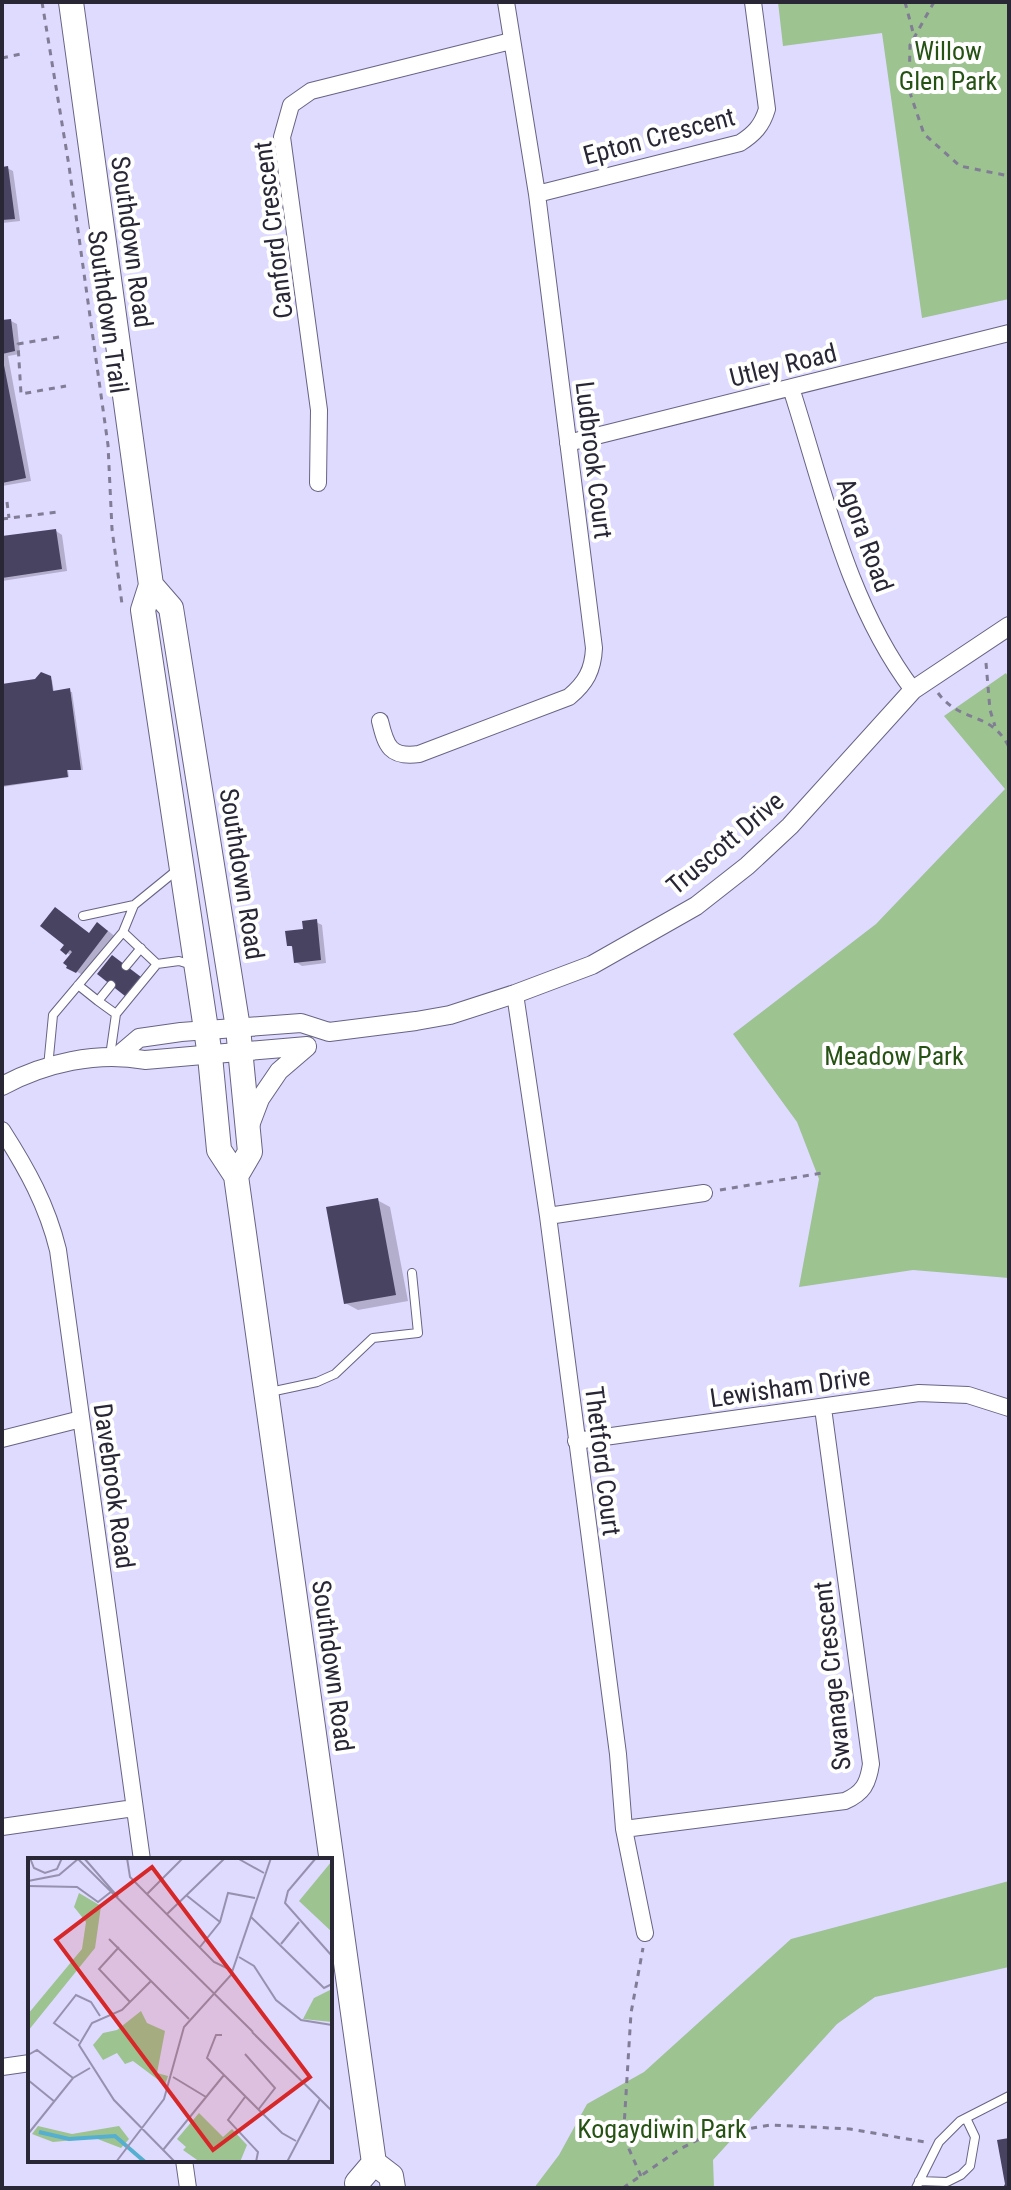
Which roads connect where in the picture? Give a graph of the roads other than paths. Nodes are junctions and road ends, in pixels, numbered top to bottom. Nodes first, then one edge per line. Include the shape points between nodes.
1 (71, 2) edge
2 (506, 2) edge
3 (753, 2) edge
4 (511, 41) junction
5 (537, 194) junction
6 (1009, 333) edge
7 (791, 388) junction
8 (568, 443) junction
9 (318, 483) dead end
10 (151, 585) junction
11 (1009, 626) edge
12 (920, 684) junction
13 (380, 721) dead end
14 (181, 867) junction
15 (134, 905) junction
16 (83, 916) dead end
17 (123, 932) junction
18 (141, 948) junction
19 (157, 964) junction
20 (126, 966) dead end
21 (195, 967) junction
22 (78, 985) junction
23 (111, 985) dead end
24 (515, 994) junction
25 (98, 1001) junction
26 (116, 1014) junction
27 (238, 1028) junction
28 (206, 1029) junction
29 (329, 1032) junction
30 (307, 1046) junction
31 (241, 1053) junction
32 (114, 1055) junction
33 (210, 1056) junction
34 (48, 1067) junction
35 (2, 1086) edge
36 (2, 1130) edge
37 (248, 1130) junction
38 (236, 1176) junction
39 (704, 1193) road end
40 (548, 1216) junction
41 (412, 1273) dead end
42 (265, 1393) junction
43 (823, 1408) junction
44 (1009, 1408) edge
45 (81, 1419) junction
46 (2, 1439) edge
47 (576, 1441) junction
48 (134, 1808) junction
49 (2, 1827) edge
50 (624, 1829) junction
51 (142, 1858) edge
52 (331, 1858) edge
53 (332, 1866) edge
54 (645, 1933) road end
55 (28, 2063) edge
56 (2, 2067) edge
57 (1009, 2096) edge
58 (966, 2118) junction
59 (184, 2162) edge
60 (374, 2163) junction
61 (918, 2184) edge
62 (188, 2188) edge
63 (358, 2188) edge
64 (393, 2188) edge

1 - 10 main road, Southdown Road
2 - 4 street, Ludbrook Court
3 - 5 street, Epton Crescent via 767,109 754,134 740,143
4 - 5 street, Ludbrook Court
4 - 9 street, Canford Crescent via 311,91 291,105 282,137 319,410
5 - 8 street, Ludbrook Court
6 - 7 street, Utley Road
7 - 8 street, Utley Road
7 - 12 street, Agora Road via 860,597 889,658
8 - 13 street, Ludbrook Court via 594,648 583,685 569,697 419,754 394,752
10 - 14 main road, Southdown Road via 143,610
10 - 27 main road, Southdown Road via 171,608
11 - 12 street, Truscott Drive
12 - 24 street, Truscott Drive via 790,826 696,906 592,965
14 - 15 lane
14 - 21 main road, Southdown Road
15 - 16 lane
15 - 17 lane
17 - 18 lane
17 - 22 lane
18 - 19 lane
18 - 20 lane
19 - 21 lane via 179,961
19 - 26 lane
21 - 28 main road, Southdown Road
22 - 25 lane
22 - 34 lane via 53,1015
23 - 25 lane
24 - 29 street, Truscott Drive via 450,1015
24 - 40 street, Thetford Court
25 - 26 lane
26 - 32 lane
27 - 28 street, Truscott Drive
27 - 29 street, Truscott Drive via 301,1023
27 - 31 main road, Southdown Road
28 - 32 street, Truscott Drive via 139,1038
28 - 33 main road, Southdown Road
29 - 30 street, Truscott Drive
30 - 31 street, Truscott Drive
30 - 37 street via 279,1071
31 - 33 street, Truscott Drive
31 - 37 main road, Southdown Road
32 - 33 street, Truscott Drive via 145,1060
32 - 34 street, Truscott Drive
33 - 38 main road, Southdown Road via 219,1150
34 - 35 street, Truscott Drive
36 - 45 street, Davebrook Road via 51,1218
37 - 38 main road, Southdown Road via 250,1152
38 - 42 main road, Southdown Road
39 - 40 street
40 - 47 street, Thetford Court
41 - 42 lane via 418,1333 373,1338 335,1374
42 - 52 main road, Southdown Road
43 - 44 street, Lewisham Drive via 919,1393 968,1395
43 - 47 street, Lewisham Drive
43 - 50 street, Swanage Crescent via 869,1779 860,1794 845,1801
45 - 46 street
45 - 48 street, Davebrook Road
47 - 50 street, Thetford Court
48 - 49 street
48 - 51 street, Davebrook Road
50 - 54 street, Thetford Court
53 - 60 main road, Southdown Road
55 - 56 street
57 - 58 lane
58 - 61 lane via 939,2142
58 - 61 lane via 975,2137 970,2166 947,2182
59 - 62 street
60 - 63 main road
60 - 64 main road, Southdown Road via 391,2176

